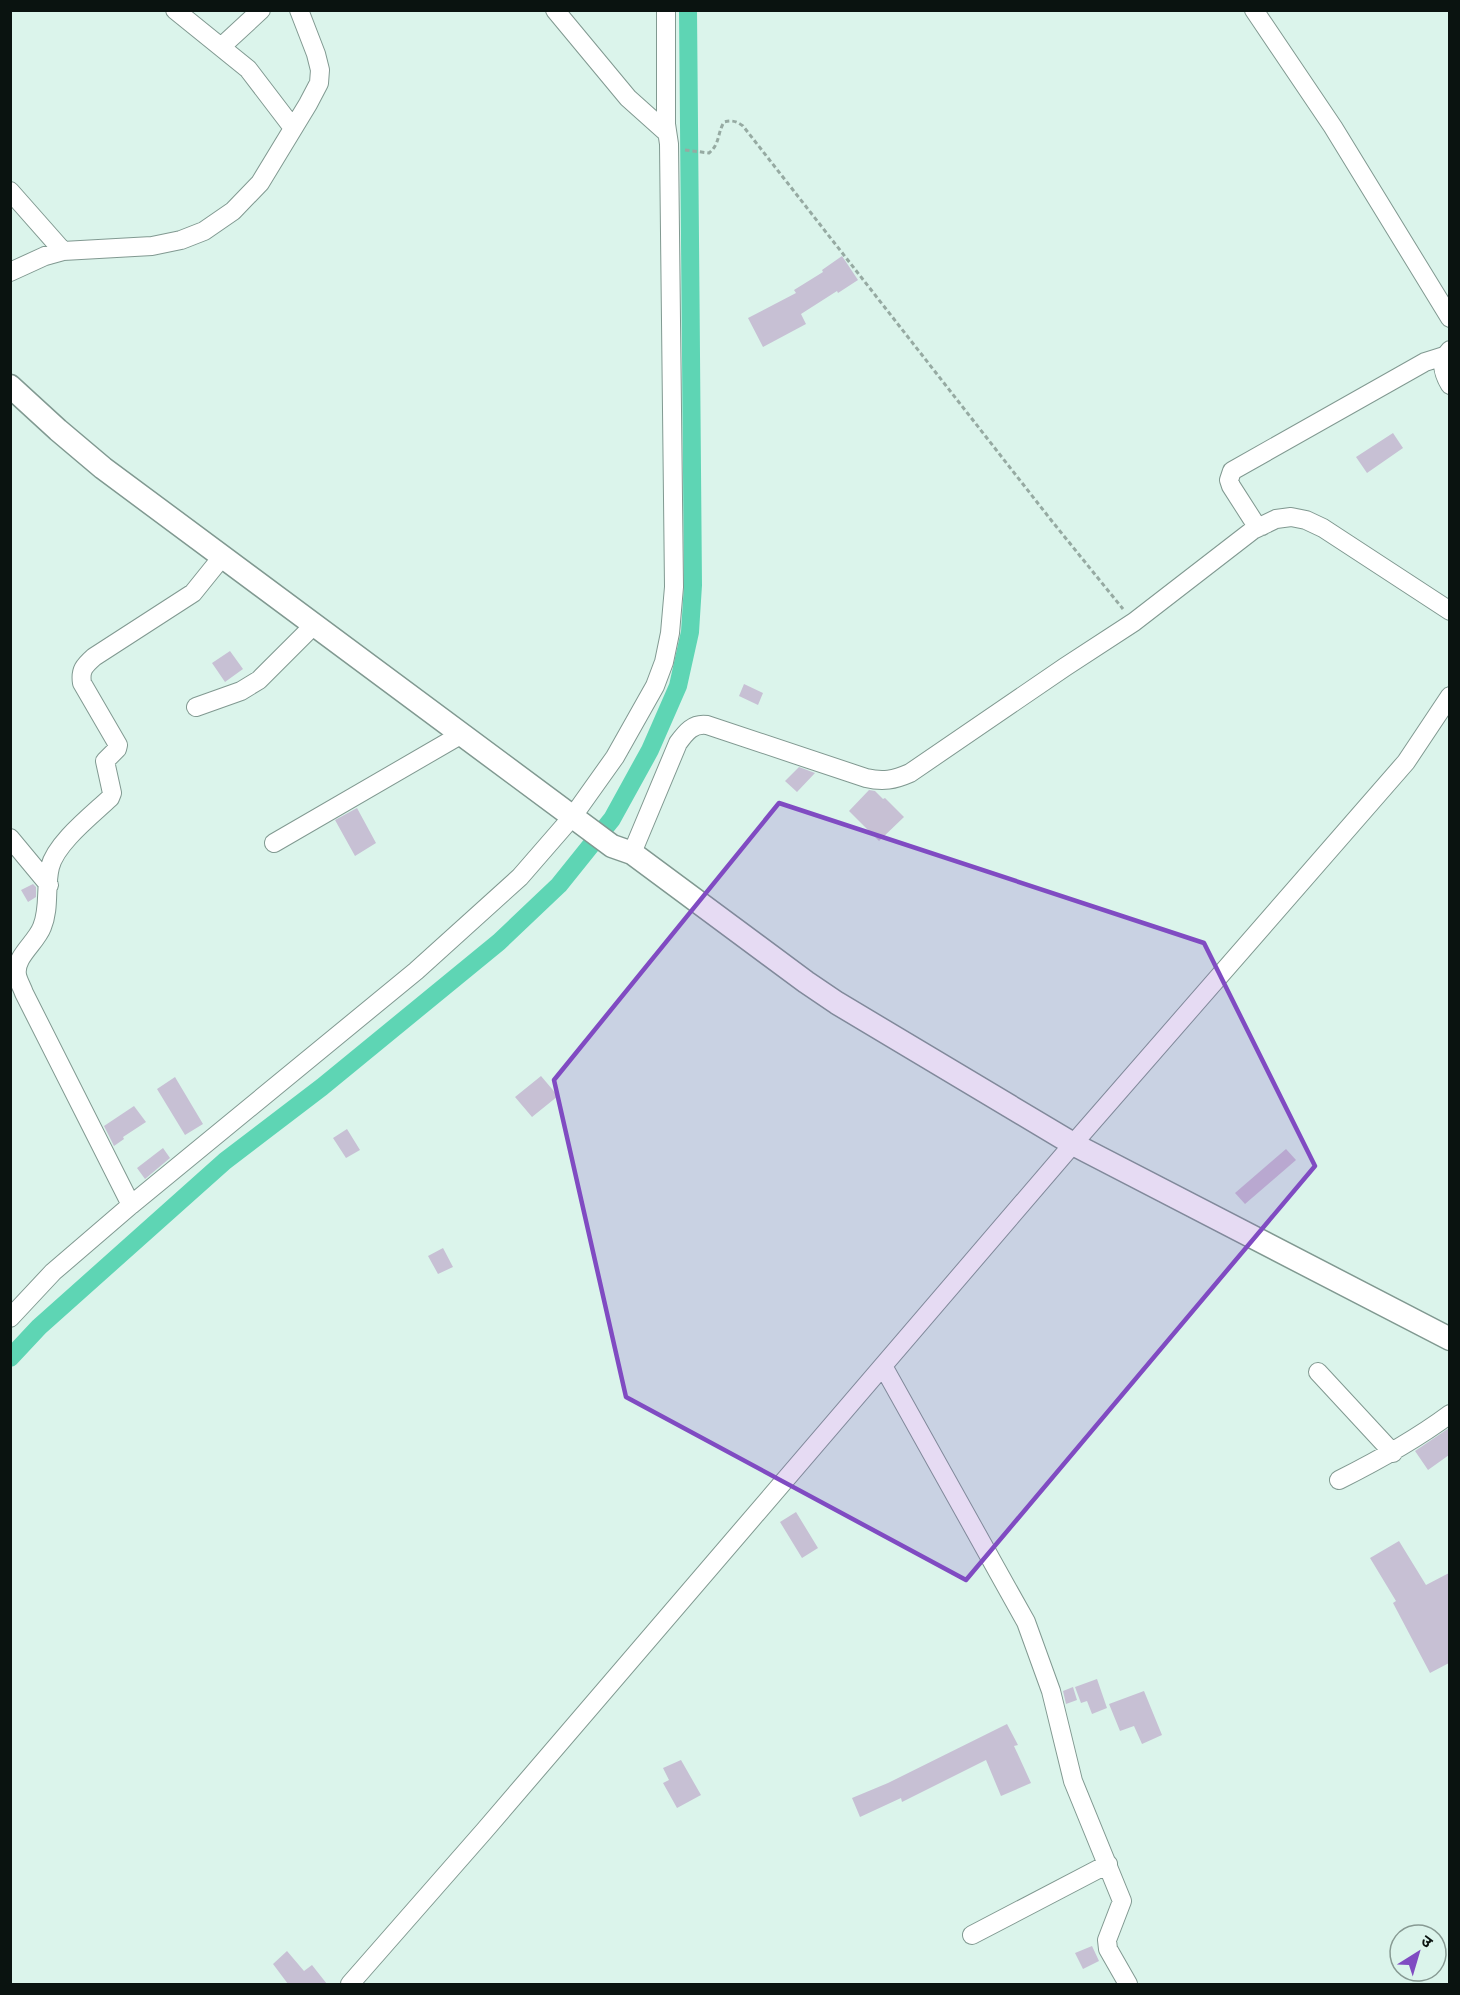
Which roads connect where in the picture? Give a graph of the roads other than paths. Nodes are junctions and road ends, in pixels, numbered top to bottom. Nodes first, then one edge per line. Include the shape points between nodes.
1 (175, 10) edge
2 (261, 10) edge
3 (299, 10) edge
4 (555, 10) edge
5 (666, 10) edge
6 (1254, 10) edge
7 (222, 47) junction
8 (293, 128) junction
9 (666, 132) junction
10 (10, 191) edge
11 (63, 251) junction
12 (10, 272) edge
13 (1449, 318) edge
14 (1447, 353) edge
15 (1449, 385) edge
16 (10, 386) edge
17 (1255, 521) junction
18 (222, 557) junction
19 (1449, 611) edge
20 (314, 625) junction
21 (1449, 696) edge
22 (196, 707) dead end
23 (462, 734) junction
24 (582, 823) junction
25 (10, 838) edge
26 (274, 843) dead end
27 (622, 849) junction
28 (49, 885) junction
29 (1073, 1144) junction
30 (131, 1205) junction
31 (10, 1318) edge
32 (1449, 1339) edge
33 (883, 1366) junction
34 (1318, 1372) dead end
35 (1449, 1414) edge
36 (1393, 1453) junction
37 (1339, 1480) dead end
38 (1108, 1864) junction
39 (972, 1935) dead end
40 (350, 1984) edge
41 (1128, 1984) edge

1 - 7 street
2 - 7 street
3 - 8 street via 320,70 319,83
4 - 9 street via 628,98
5 - 9 street
6 - 13 street via 1333,127
7 - 8 street via 257,78
8 - 11 street via 260,183 233,211 204,231 152,246
9 - 24 street via 674,587 670,633 655,686
10 - 11 street
11 - 12 street
14 - 15 street via 1442,365
14 - 17 street via 1237,467 1229,480
16 - 18 street via 88,457
17 - 19 street via 1291,517 1306,520
17 - 27 street via 1252,530 1134,622 895,780 866,778 698,724 678,743
18 - 20 street
18 - 28 street via 193,592 84,666 82,683 118,745 105,761 112,793 56,855 50,867
20 - 22 street via 259,680 241,691
20 - 23 street
21 - 29 street via 1406,762
23 - 24 street
23 - 26 street
24 - 27 street
24 - 30 street via 416,971
25 - 28 street
27 - 29 street via 837,1003
28 - 30 street via 42,929 19,961 17,974
29 - 32 street
29 - 33 street
30 - 31 street via 53,1272
33 - 38 street via 1026,1623 1051,1691 1073,1781
33 - 40 street
34 - 36 street
35 - 36 street
36 - 37 street
38 - 39 street
38 - 41 street via 1122,1901 1107,1940 1108,1949

